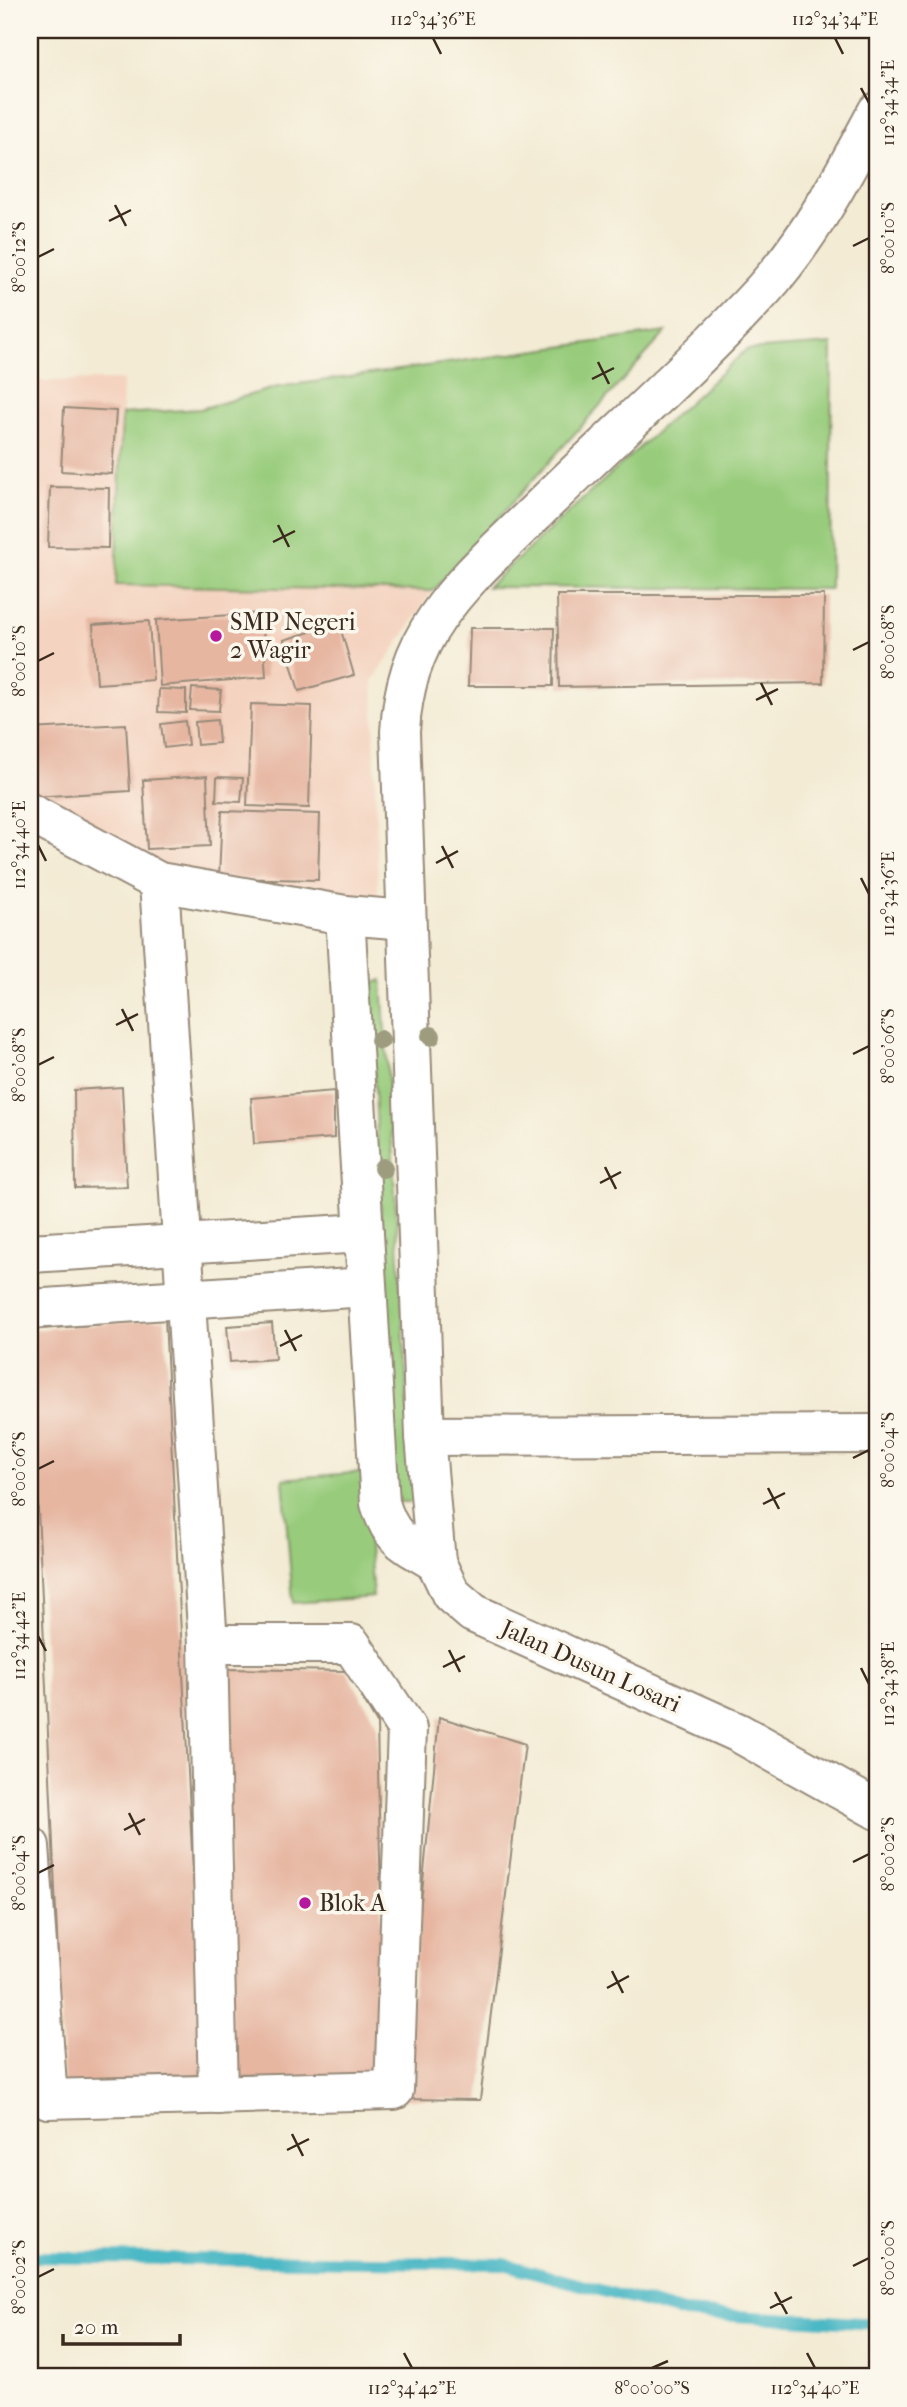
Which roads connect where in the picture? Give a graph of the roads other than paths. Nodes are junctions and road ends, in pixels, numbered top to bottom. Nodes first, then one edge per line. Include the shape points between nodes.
1 (877, 112) edge
2 (30, 813) edge
3 (159, 882) junction
4 (345, 915) junction
5 (406, 920) junction
6 (364, 1233) junction
7 (181, 1243) junction
8 (30, 1253) edge
9 (367, 1287) junction
10 (184, 1298) junction
11 (30, 1309) edge
12 (877, 1434) edge
13 (425, 1436) junction
14 (436, 1562) junction
15 (208, 1644) junction
16 (877, 1810) edge
17 (30, 1846) edge
18 (218, 2095) junction

1 - 5 street, Jalan Dusun Losari via 832,197 766,287 481,566 437,618 415,657 402,699
2 - 3 street
3 - 4 street
3 - 7 street
4 - 5 street
4 - 6 street
5 - 13 street, Jalan Dusun Losari
6 - 7 street
6 - 9 street
7 - 8 street
7 - 10 street
9 - 10 street
9 - 14 street via 380,1503 397,1539
10 - 11 street
10 - 15 street
12 - 13 street
13 - 14 street, Jalan Dusun Losari
14 - 16 street, Jalan Dusun Losari via 451,1594 473,1613 739,1734
15 - 18 street
15 - 18 street via 351,1644 407,1729 394,2090
17 - 18 street via 48,2099

